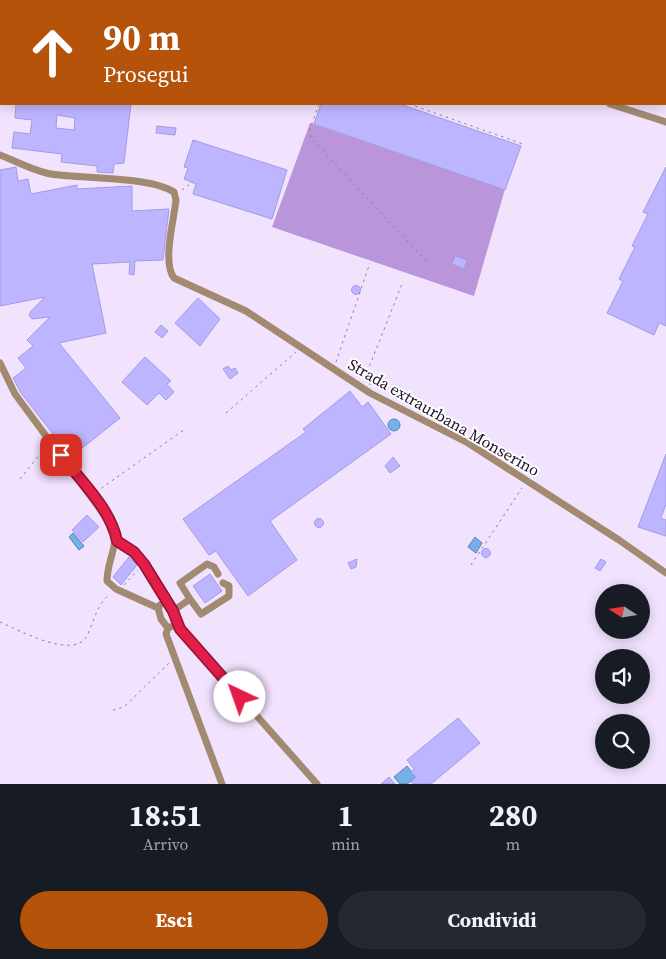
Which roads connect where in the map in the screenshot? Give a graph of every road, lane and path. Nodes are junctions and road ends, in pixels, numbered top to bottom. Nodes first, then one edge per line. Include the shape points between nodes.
1 (319, 105) edge
2 (412, 105) edge
3 (613, 105) edge
4 (666, 122) edge
5 (523, 144) dead end
6 (0, 155) edge
7 (193, 182) dead end
8 (174, 192) junction
9 (370, 263) dead end
10 (429, 264) dead end
11 (402, 284) dead end
12 (302, 346) junction
13 (0, 363) edge
14 (334, 368) junction
15 (370, 393) junction
16 (226, 413) dead end
17 (185, 429) dead end
18 (51, 442) junction
19 (20, 480) dead end
20 (527, 481) junction
21 (92, 495) junction
22 (117, 541) junction
23 (144, 564) junction
24 (471, 566) dead end
25 (666, 573) edge
26 (218, 574) dead end
27 (223, 582) dead end
28 (116, 589) junction
29 (190, 599) junction
30 (167, 602) junction
31 (158, 608) junction
32 (173, 611) junction
33 (176, 621) junction
34 (0, 622) edge
35 (168, 628) junction
36 (175, 658) junction
37 (113, 710) dead end
38 (222, 784) edge
39 (317, 784) edge

1 - 10 path via 310,129 311,138
2 - 5 path
3 - 4 street
6 - 8 street via 49,174 140,182
7 - 8 path
8 - 12 street, Strada extraurbana Monserino via 169,272 174,278 246,311
9 - 14 path
11 - 15 path via 368,370
12 - 14 street, Strada extraurbana Monserino
12 - 16 path
13 - 18 street via 15,394
14 - 15 street, Strada extraurbana Monserino
15 - 20 street, Strada extraurbana Monserino via 468,443
17 - 21 path
18 - 19 path
18 - 21 street
20 - 24 path
20 - 25 street, Strada extraurbana Monserino
21 - 22 street via 114,528
22 - 23 street via 134,552
22 - 28 street via 107,569 107,581
23 - 28 path via 122,587
23 - 30 street
26 - 29 street via 207,564 180,582
27 - 29 street via 229,586 229,596 201,614
28 - 31 street
28 - 34 path via 104,599 86,638 76,646 66,647
29 - 32 street
30 - 31 street
30 - 32 street
31 - 35 street
32 - 33 street
33 - 35 street
33 - 39 street
35 - 36 street via 166,634
36 - 37 path via 124,707
36 - 38 street

